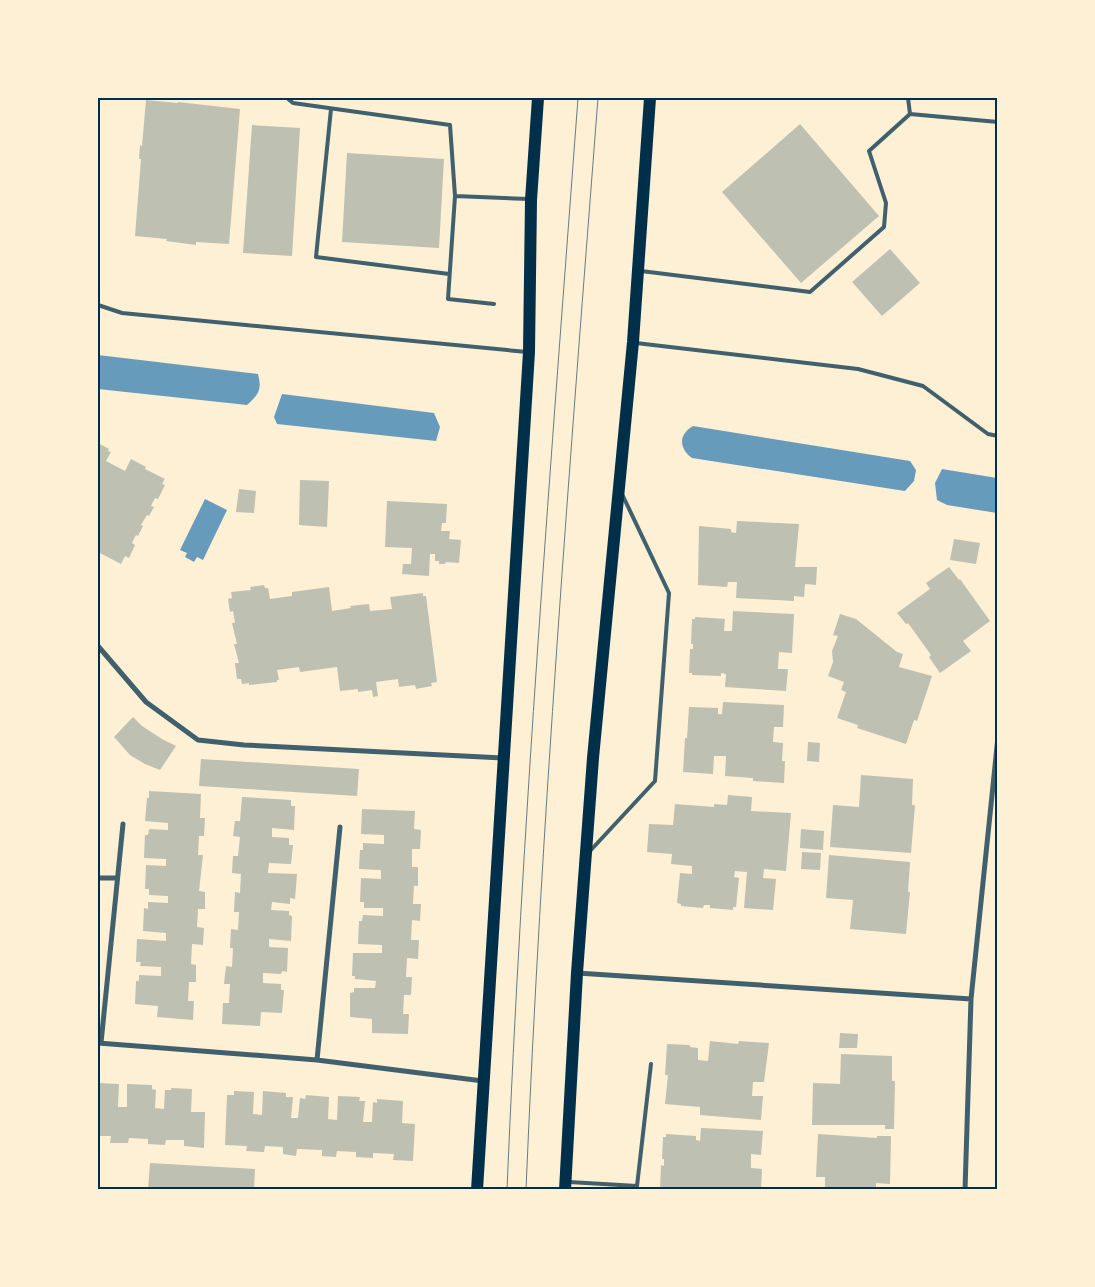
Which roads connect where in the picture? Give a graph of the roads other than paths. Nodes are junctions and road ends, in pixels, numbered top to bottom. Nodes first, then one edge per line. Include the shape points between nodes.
1 (287, 98) edge
2 (538, 98) edge
3 (650, 98) edge
4 (908, 98) edge
5 (331, 108) junction
6 (910, 114) junction
7 (998, 122) edge
8 (455, 196) junction
9 (530, 200) junction
10 (639, 271) junction
11 (450, 274) junction
12 (494, 304) dead end
13 (98, 305) edge
14 (633, 342) junction
15 (529, 352) junction
16 (998, 436) edge
17 (619, 488) junction
18 (98, 646) edge
19 (998, 737) edge
20 (503, 758) junction
21 (123, 824) dead end
22 (340, 827) dead end
23 (586, 854) junction
24 (98, 878) edge
25 (117, 878) junction
26 (577, 973) junction
27 (972, 999) junction
28 (99, 1043) edge
29 (317, 1060) junction
30 (651, 1064) dead end
31 (483, 1081) junction
32 (565, 1186) edge
33 (637, 1188) edge
34 (477, 1190) edge
35 (965, 1190) edge

1 - 5 lane via 293,103
2 - 9 main road
3 - 10 main road
4 - 6 lane
5 - 8 lane via 450,124
5 - 11 lane via 316,257
6 - 7 lane
6 - 10 lane via 869,151 886,204 884,227 810,292
8 - 9 lane
8 - 11 lane
9 - 15 main road
10 - 14 main road
11 - 12 lane via 448,299
13 - 15 lane via 122,313
14 - 16 lane via 858,369 923,386 988,434
14 - 17 main road
15 - 20 main road
17 - 23 main road
17 - 23 lane via 668,593 655,781
18 - 20 street via 146,702 198,740
19 - 27 street
20 - 31 main road
21 - 25 street
22 - 29 street
23 - 26 main road
24 - 25 street
25 - 28 street
26 - 27 street
26 - 32 main road
27 - 35 street
28 - 29 street
29 - 31 street
30 - 33 lane
31 - 34 main road
32 - 33 lane

